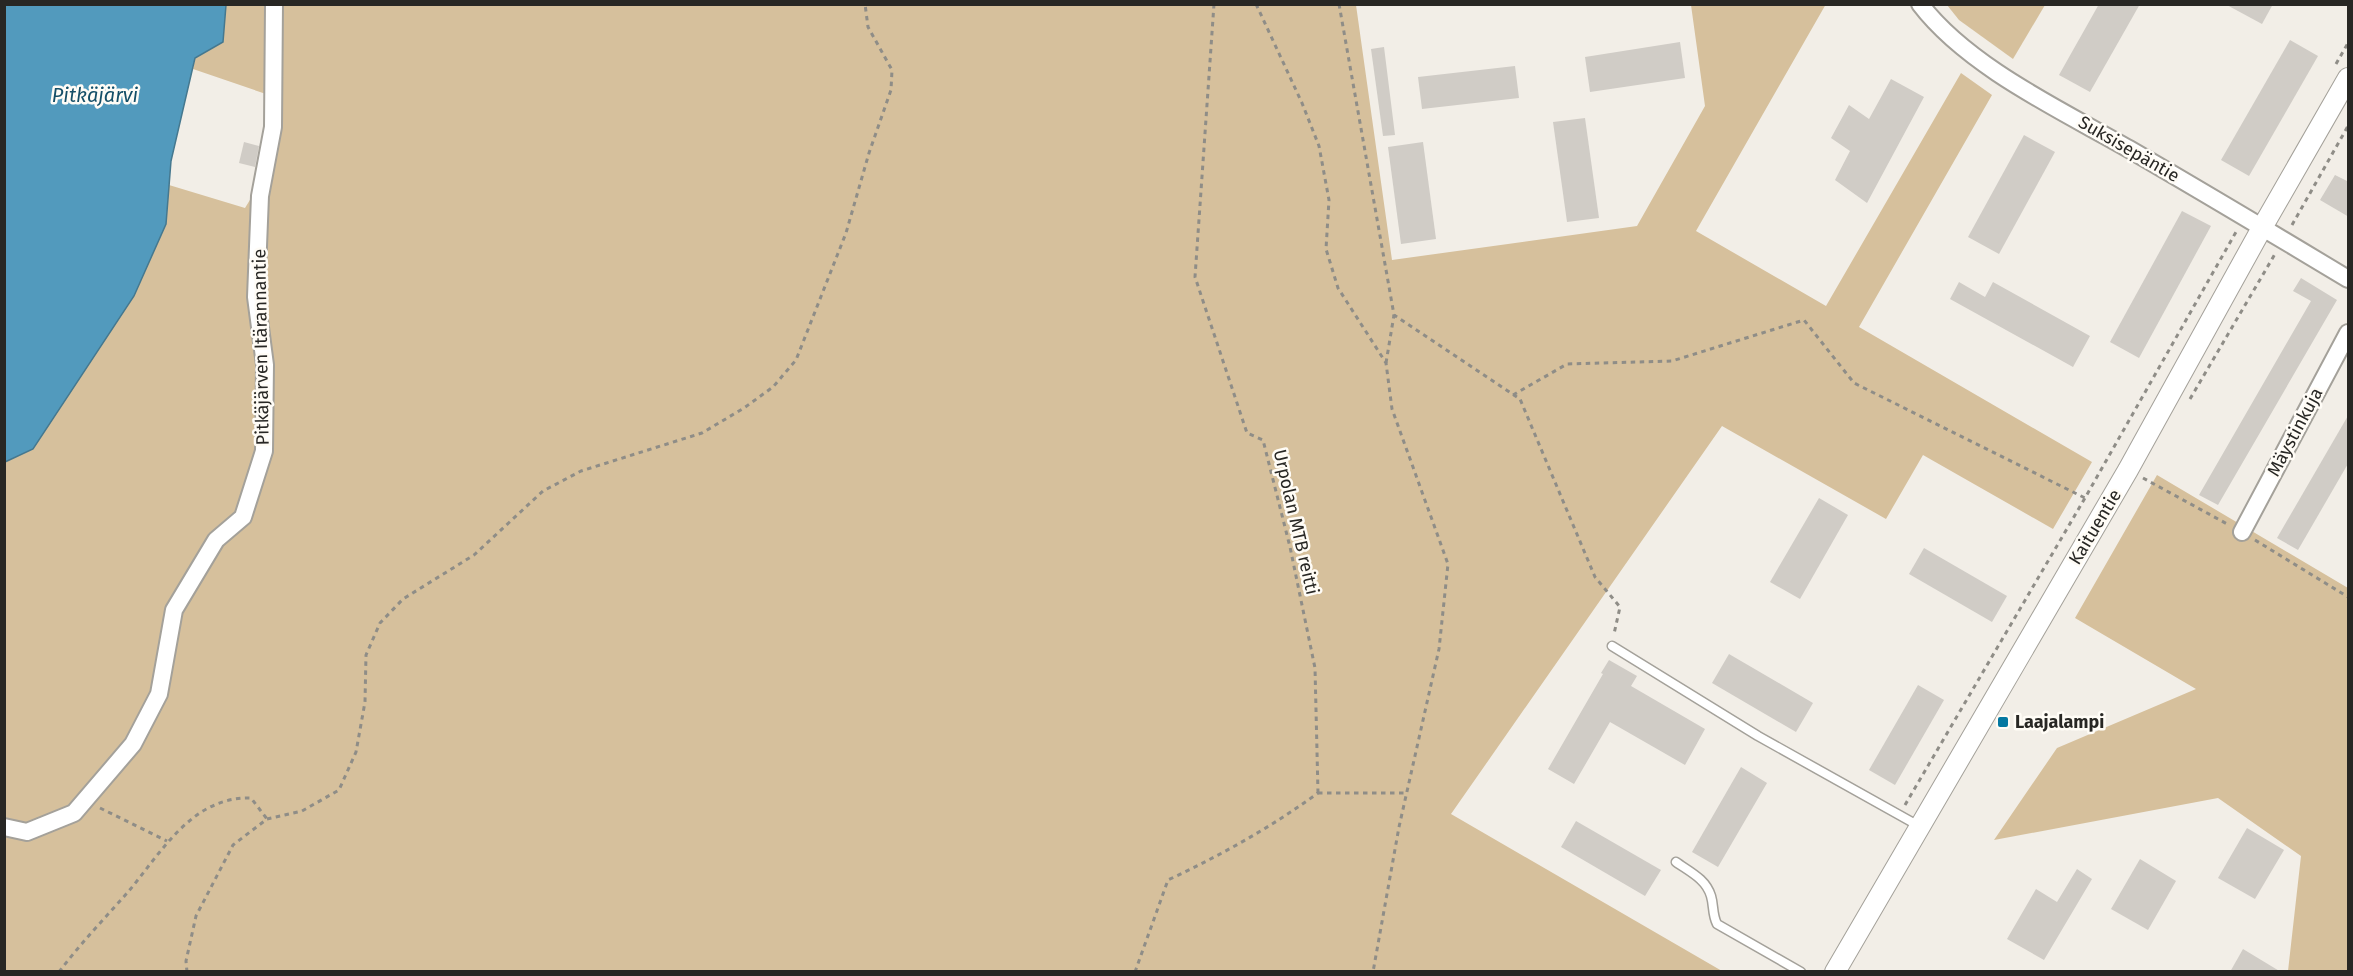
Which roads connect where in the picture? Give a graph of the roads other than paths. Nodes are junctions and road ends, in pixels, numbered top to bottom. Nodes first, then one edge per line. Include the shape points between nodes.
1 (274, 4) edge
2 (1920, 4) edge
3 (2340, 76) edge
4 (2263, 226) junction
5 (2349, 279) edge
6 (2349, 333) edge
7 (2242, 532) dead end
8 (1612, 646) road end
9 (4, 826) edge
10 (1919, 826) junction
11 (1676, 862) dead end
12 (1801, 972) edge
13 (1835, 972) edge

1 - 9 street, Pitkäjärven Itärannantie via 273,127 260,196 256,297 265,365 264,450 243,517 216,540 174,610 159,694 132,744 74,813 27,832
2 - 4 street, Suksisepäntie via 1959,45 2022,88
3 - 4 street, Kaituentie
4 - 5 street, Suksisepäntie
4 - 10 street, Kaituentie via 2128,470
6 - 7 street, Mäystinkuja
8 - 10 lane via 1758,736
10 - 13 street, Kaituentie
11 - 12 lane via 1706,883 1717,924

